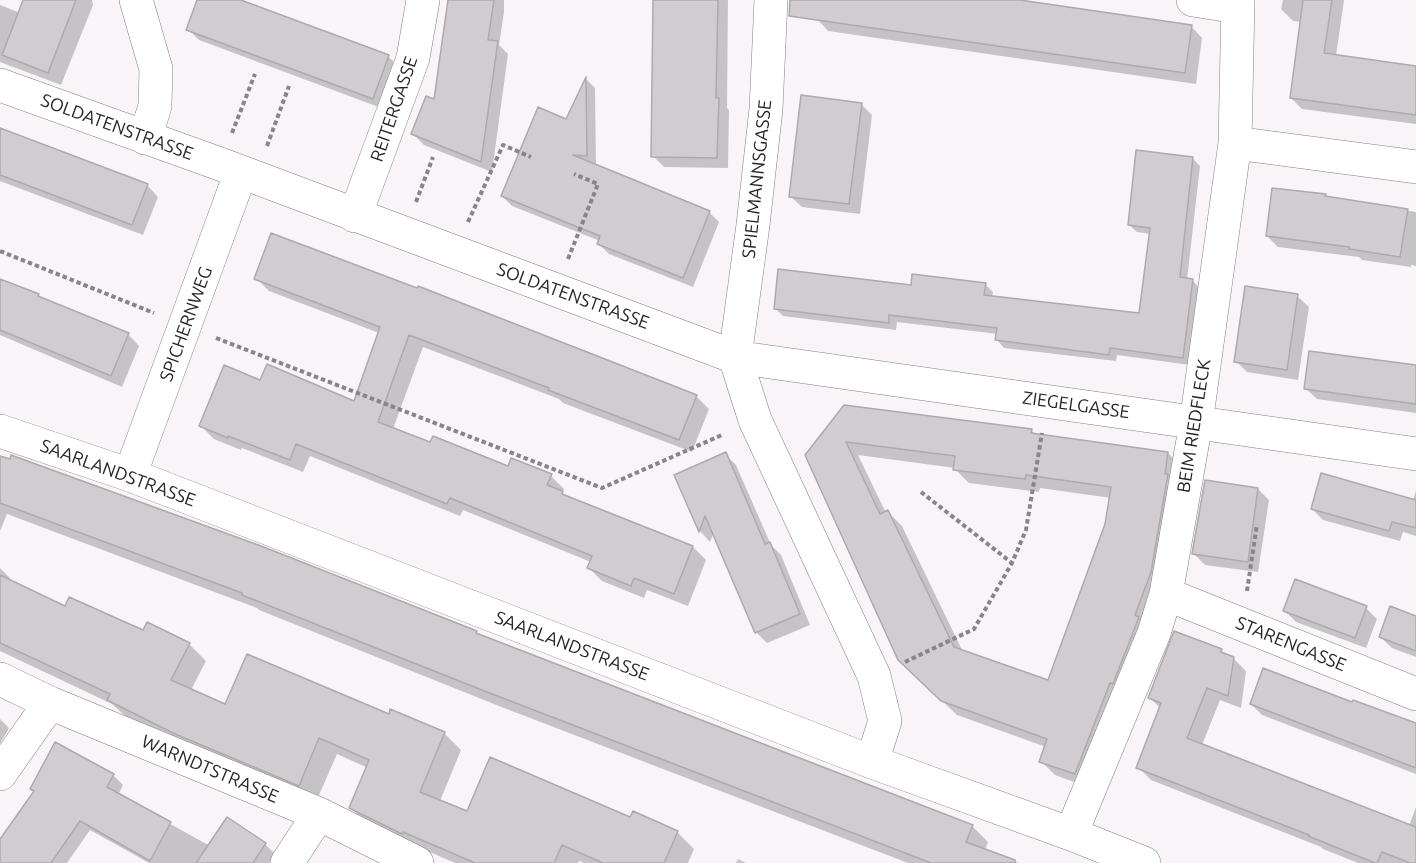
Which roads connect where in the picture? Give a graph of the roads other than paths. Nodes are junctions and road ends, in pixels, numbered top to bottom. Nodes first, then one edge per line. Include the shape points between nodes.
1 (136, 0) edge
2 (423, 0) edge
3 (771, 0) edge
4 (1193, 0) edge
5 (1238, 4) edge
6 (0, 85) edge
7 (145, 138) junction
8 (1235, 142) junction
9 (1416, 167) edge
10 (239, 171) junction
11 (355, 216) junction
12 (735, 357) junction
13 (1196, 423) junction
14 (0, 431) edge
15 (1416, 454) edge
16 (130, 475) junction
17 (1166, 594) junction
18 (0, 679) edge
19 (1416, 694) edge
20 (50, 702) junction
21 (872, 762) junction
22 (0, 774) edge
23 (319, 814) junction
24 (1071, 834) junction
25 (287, 863) edge
26 (417, 863) edge
27 (1144, 863) edge

1 - 7 street via 156,69 155,106
2 - 11 street, REITERGASSE via 413,58
3 - 12 street, SPIELMANNSGASSE via 766,109
4 - 5 street
5 - 8 street, BEIM RIEDFLECK
6 - 7 street, SOLDATENSTRASSE
7 - 10 street, SOLDATENSTRASSE
8 - 9 street
8 - 13 street, BEIM RIEDFLECK
10 - 11 street, SOLDATENSTRASSE
10 - 16 street, SPICHERNWEG
11 - 12 street, SOLDATENSTRASSE
12 - 13 street, ZIEGELGASSE
12 - 21 street via 755,420 874,676 885,721
13 - 15 street, ZIEGELGASSE
13 - 17 street, BEIM RIEDFLECK
14 - 16 street, SAARLANDSTRASSE
16 - 21 street, SAARLANDSTRASSE
17 - 19 street, STARENGASSE
17 - 24 street, BEIM RIEDFLECK via 1154,633
18 - 20 street, WARNDTSTRASSE
20 - 22 street
20 - 23 street, WARNDTSTRASSE
21 - 24 street, SAARLANDSTRASSE
23 - 25 street
23 - 26 street, WARNDTSTRASSE
24 - 27 street, SAARLANDSTRASSE

